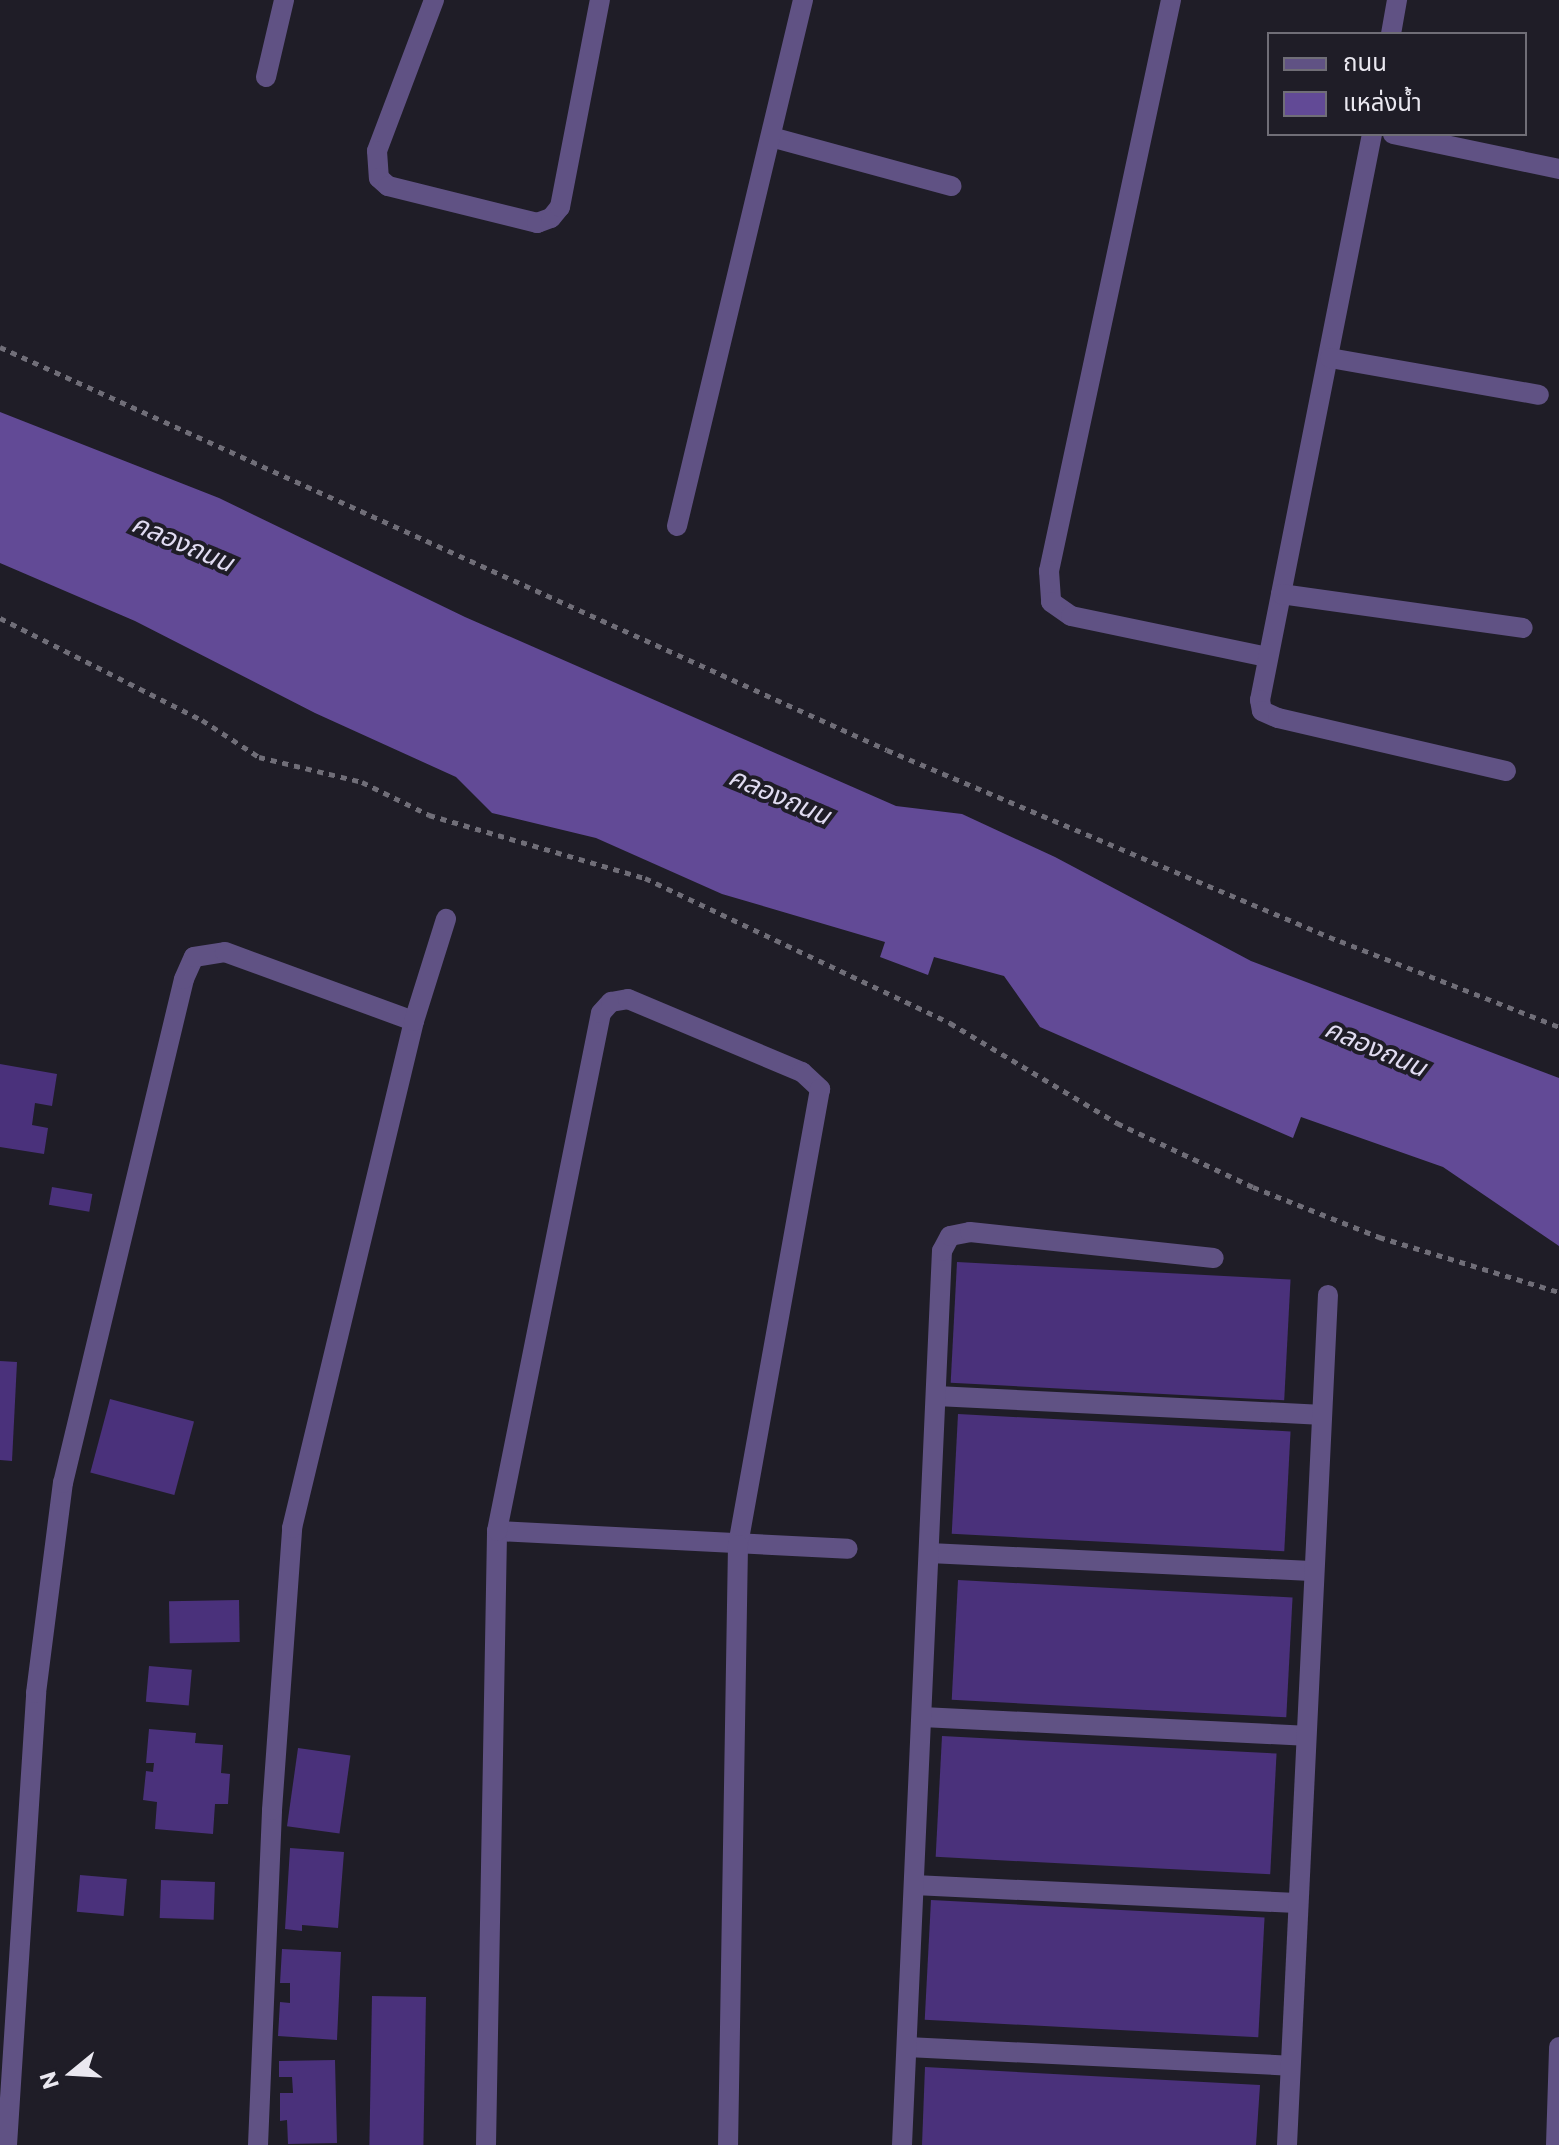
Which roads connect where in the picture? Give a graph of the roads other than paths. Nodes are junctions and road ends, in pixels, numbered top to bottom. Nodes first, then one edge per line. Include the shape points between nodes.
1 (284, 0) edge
2 (434, 0) edge
3 (600, 0) edge
4 (803, 0) edge
5 (1171, 0) edge
6 (1397, 0) edge
7 (1391, 32) edge
8 (266, 77) dead end
9 (1372, 136) edge
10 (1402, 136) edge
11 (771, 137) junction
12 (1559, 169) edge
13 (951, 186) dead end
14 (1330, 358) junction
15 (1539, 395) dead end
16 (677, 526) dead end
17 (1281, 594) junction
18 (1523, 628) dead end
19 (1268, 657) junction
20 (1506, 771) dead end
21 (446, 919) dead end
22 (414, 1021) junction
23 (1214, 1258) dead end
24 (1328, 1295) dead end
25 (936, 1396) junction
26 (1319, 1415) junction
27 (497, 1531) junction
28 (738, 1545) junction
29 (848, 1549) dead end
30 (929, 1553) junction
31 (1312, 1571) junction
32 (922, 1717) junction
33 (1305, 1736) junction
34 (914, 1885) junction
35 (1297, 1903) junction
36 (907, 2047) junction
37 (1559, 2047) edge
38 (1290, 2066) junction
39 (7, 2145) edge
40 (258, 2145) edge
41 (486, 2145) edge
42 (728, 2145) edge
43 (902, 2145) edge
44 (1287, 2145) edge
45 (1556, 2145) edge

1 - 8 street
2 - 3 street via 377,151 379,178 388,186 537,223 560,207
4 - 11 street
5 - 19 street via 1049,571 1051,602 1071,616
6 - 7 street
9 - 14 street
10 - 12 street
11 - 13 street
11 - 16 street
14 - 15 street
14 - 17 street
17 - 18 street
17 - 19 street
19 - 20 street via 1262,711
21 - 22 street
22 - 39 street via 225,952 194,957 184,979 63,1483 36,1693
22 - 40 street via 292,1528 272,1810
23 - 25 street via 970,1232 950,1236 942,1251
24 - 26 street
25 - 26 street
25 - 30 street
26 - 31 street
27 - 28 street
27 - 28 street via 601,1013 611,1002 628,999 802,1072 820,1089
27 - 41 street
28 - 29 street
28 - 42 street
30 - 31 street
30 - 32 street
31 - 33 street
32 - 33 street
32 - 34 street
33 - 35 street
34 - 35 street
34 - 36 street
35 - 38 street
36 - 38 street
36 - 43 street
37 - 45 street
38 - 44 street

